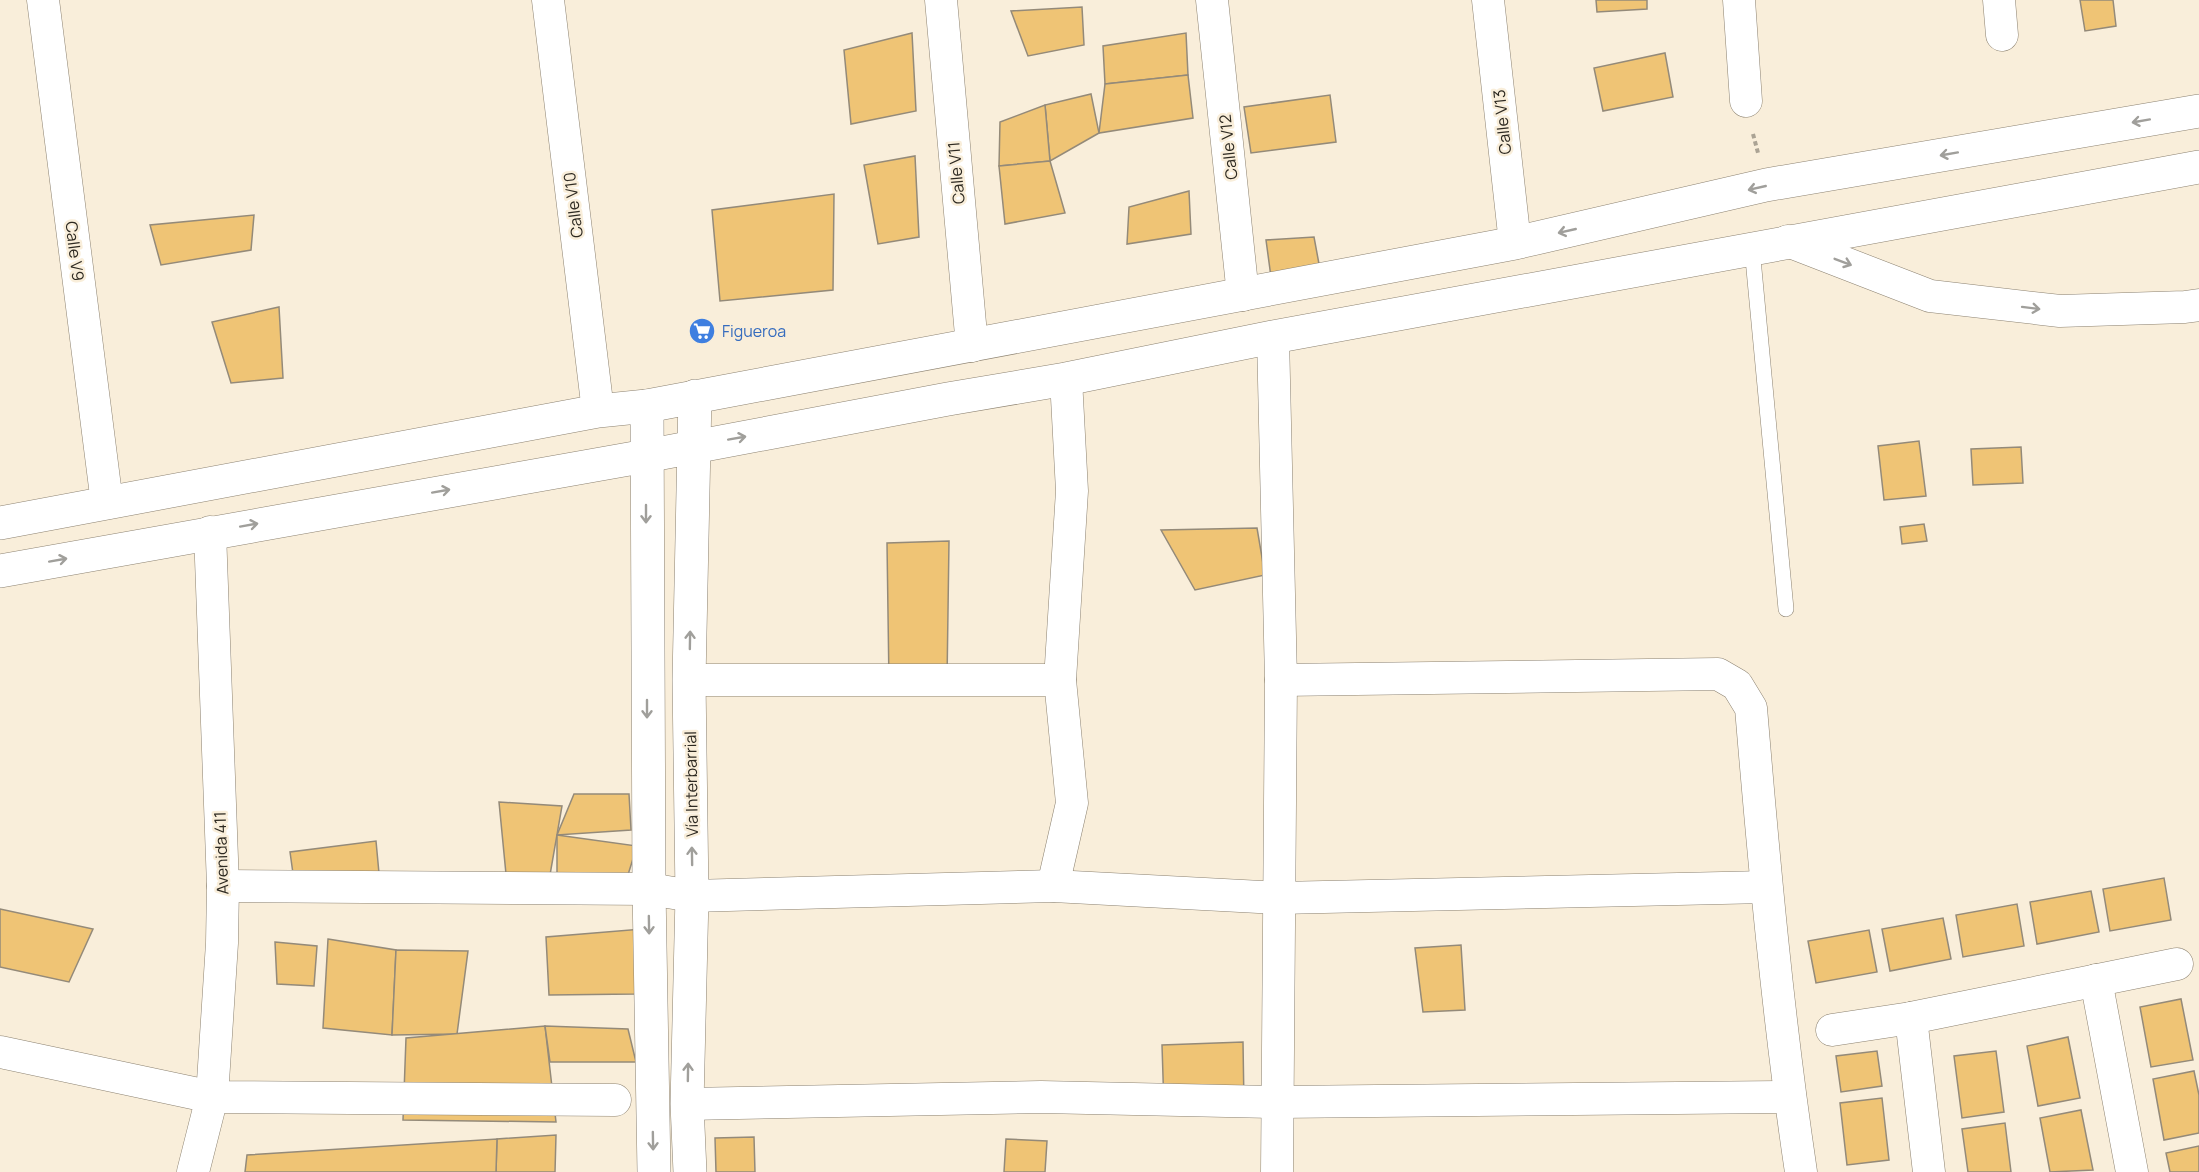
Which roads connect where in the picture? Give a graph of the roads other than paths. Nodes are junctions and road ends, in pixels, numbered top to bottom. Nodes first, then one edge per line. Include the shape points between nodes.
1 (43, 0) edge
2 (548, 0) edge
3 (941, 0) edge
4 (1212, 0) edge
5 (1488, 0) edge
6 (1739, 0) edge
7 (1999, 0) edge
8 (2002, 35) dead end
9 (1746, 101) road end
10 (2199, 111) edge
11 (2199, 167) edge
12 (1788, 241) junction
13 (1515, 243) junction
14 (1752, 248) junction
15 (1243, 295) junction
16 (2199, 305) edge
17 (1273, 337) junction
18 (972, 346) junction
19 (1066, 379) junction
20 (694, 396) junction
21 (647, 406) junction
22 (598, 411) junction
23 (695, 445) junction
24 (646, 456) junction
25 (107, 503) junction
26 (0, 523) edge
27 (210, 532) junction
28 (0, 570) edge
29 (1786, 609) dead end
30 (689, 680) junction
31 (1060, 680) junction
32 (1281, 680) junction
33 (223, 886) junction
34 (1053, 886) junction
35 (1766, 887) junction
36 (649, 889) junction
37 (692, 896) junction
38 (1280, 898) junction
39 (2177, 964) dead end
40 (2096, 980) junction
41 (1911, 1018) junction
42 (1832, 1030) dead end
43 (0, 1052) edge
44 (212, 1097) junction
45 (1790, 1097) junction
46 (615, 1101) dead end
47 (1277, 1102) junction
48 (687, 1104) junction
49 (194, 1172) edge
50 (654, 1172) edge
51 (690, 1172) edge
52 (1277, 1172) edge
53 (1801, 1172) edge
54 (1929, 1172) edge
55 (2132, 1172) edge

1 - 25 street, Calle V9
2 - 22 street, Calle V10
3 - 18 street, Calle V11
4 - 15 street, Calle V12
5 - 13 street, Calle V13
6 - 9 street
7 - 8 street
10 -> 13 main road via 1766,186
11 - 12 main road
12 - 14 main road
12 -> 16 street via 1930,296 2060,311
13 - 15 main road
14 - 17 main road
14 - 29 lane
15 - 18 main road
17 - 19 main road
17 - 32 street
18 - 20 main road
23 -> 19 main road
19 - 31 street via 1072,491
20 - 21 main road
20 - 23 main road, Vía Interbarrial
21 - 22 main road
21 - 24 main road
22 - 25 main road
23 - 24 main road
30 -> 23 main road, Vía Interbarrial
27 -> 24 main road
24 -> 36 main road
25 - 26 main road
28 -> 27 main road
27 - 33 street, Avenida 411
30 - 31 street
37 -> 30 main road, Vía Interbarrial
31 - 34 street via 1072,802
32 - 35 street via 1718,675 1737,686 1751,708
32 - 38 street
33 - 36 street
33 - 44 street, Avenida 411
34 - 37 street
34 - 38 street
35 - 38 street
35 - 45 street
36 - 37 street
36 -> 50 main road
48 -> 37 main road, Vía Interbarrial
38 - 47 street
39 - 40 street
40 - 41 street
40 - 55 street
41 - 42 street
41 - 54 street
43 - 44 street
44 - 46 street
44 - 49 street, Avenida 411
45 - 47 street
45 - 53 street
47 - 48 street via 1041,1097
47 - 52 street
48 - 51 main road, Vía Interbarrial

